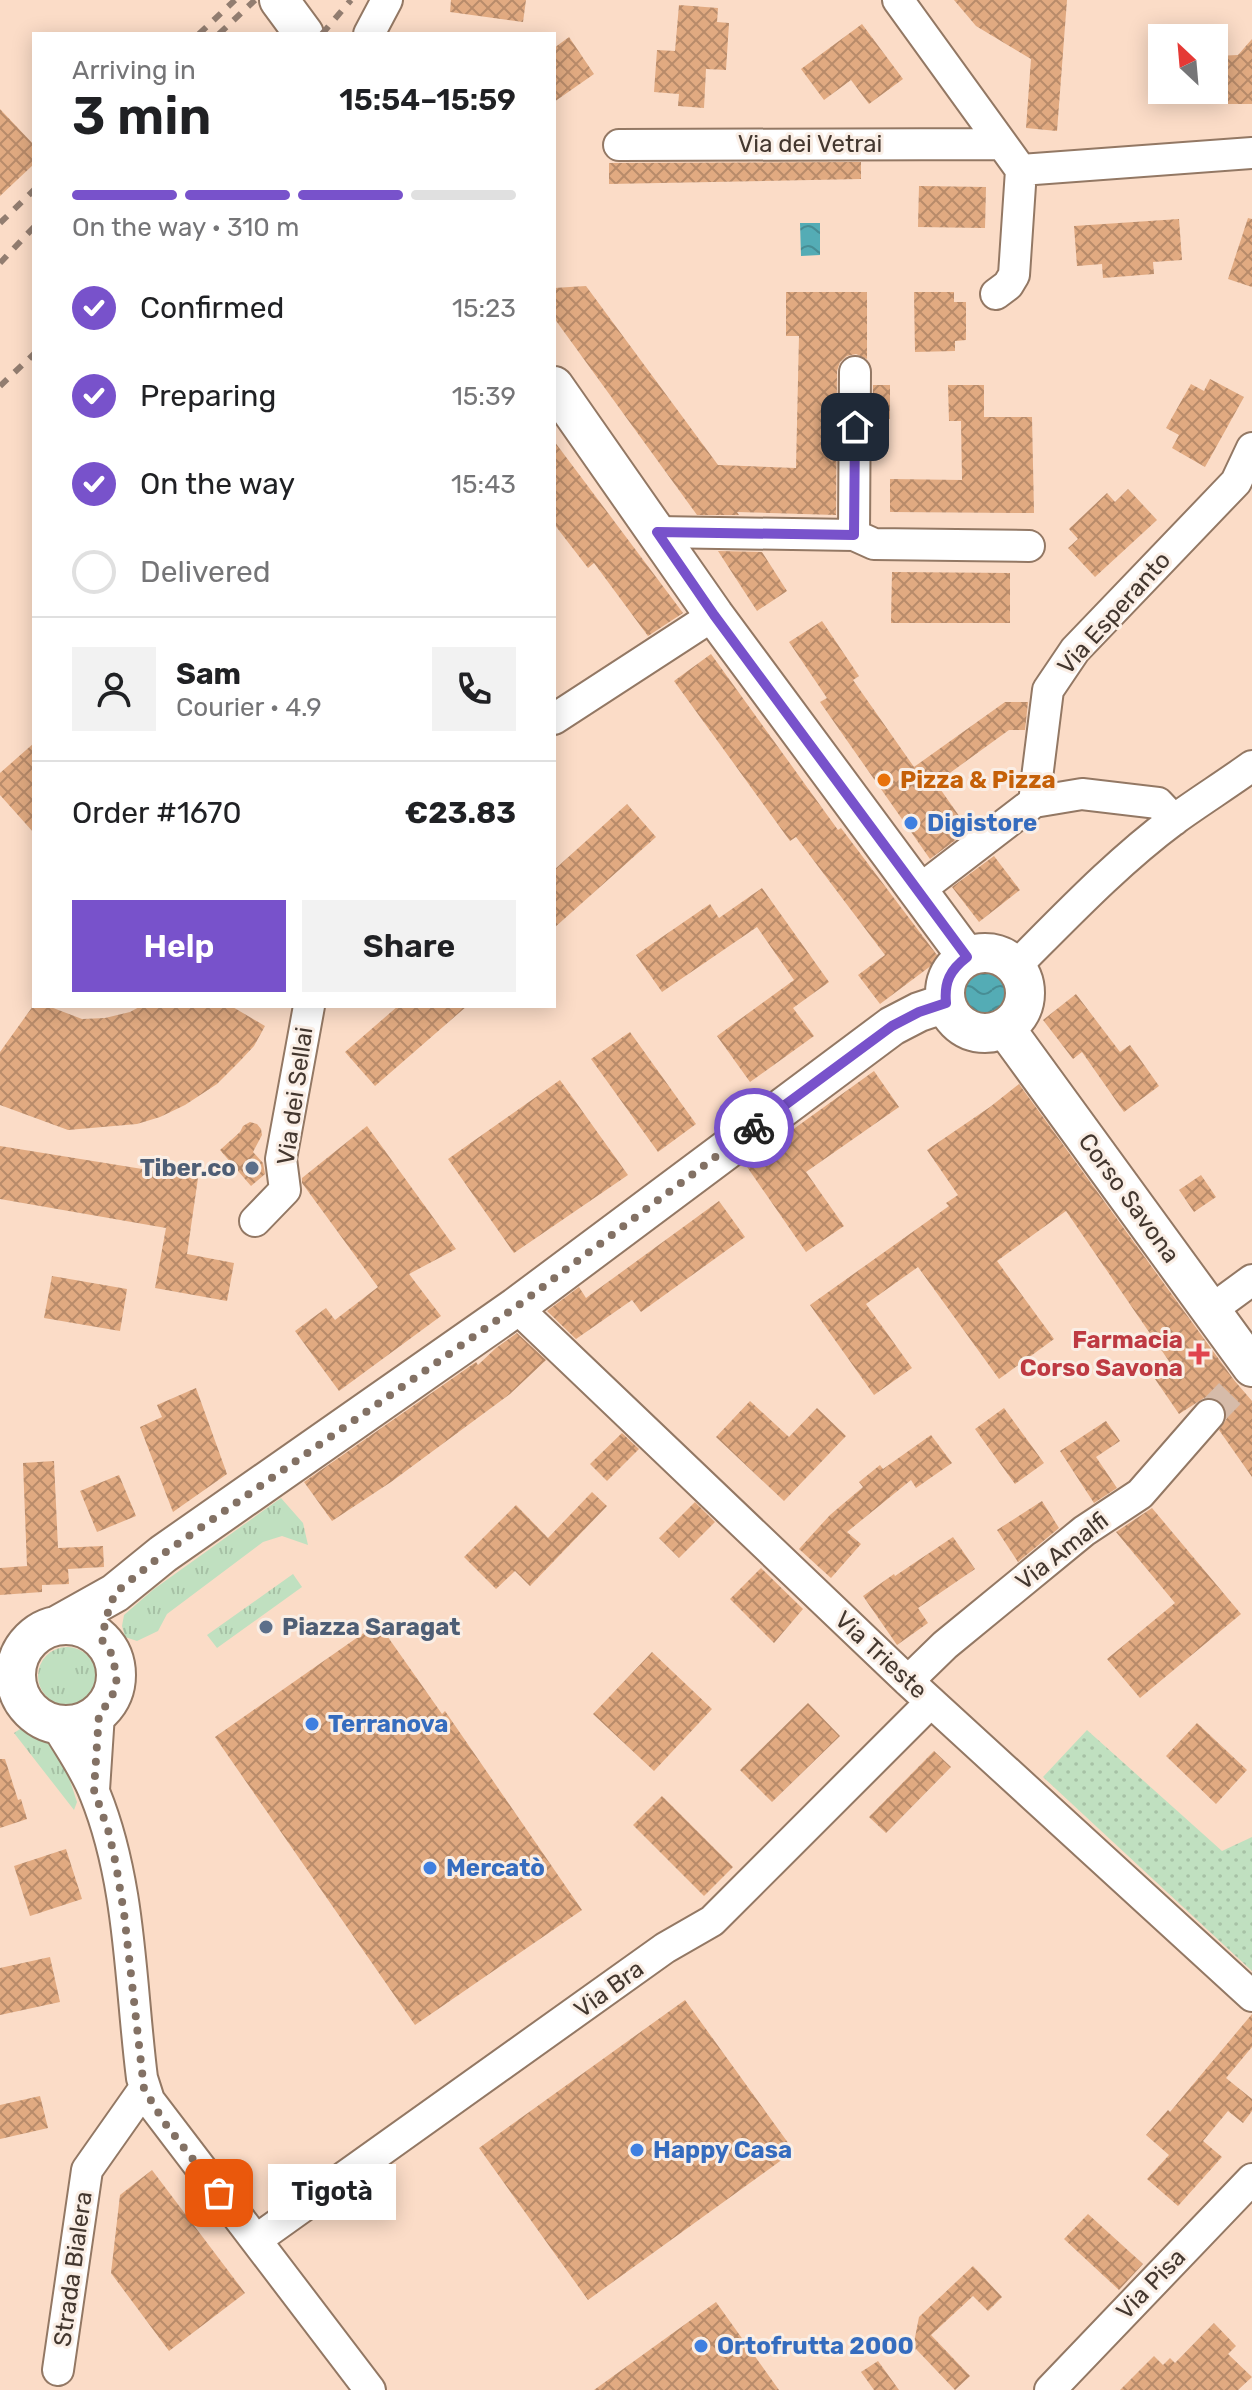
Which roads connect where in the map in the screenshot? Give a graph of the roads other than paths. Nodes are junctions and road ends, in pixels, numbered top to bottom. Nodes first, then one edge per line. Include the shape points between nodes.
1 (279, 0) edge
2 (898, 0) edge
3 (303, 32) edge
4 (1001, 144) junction
5 (619, 145) dead end
6 (1252, 153) edge
7 (1021, 170) junction
8 (996, 294) dead end
9 (855, 372) dead end
10 (556, 389) edge
11 (1252, 448) edge
12 (657, 532) junction
13 (854, 535) junction
14 (1029, 546) dead end
15 (714, 615) junction
16 (556, 718) edge
17 (1247, 781) edge
18 (1034, 802) junction
19 (1174, 820) junction
20 (918, 891) junction
21 (967, 957) junction
22 (1015, 967) junction
23 (946, 1003) junction
24 (309, 1008) edge
25 (1005, 1028) junction
26 (255, 1221) dead end
27 (1252, 1280) edge
28 (516, 1307) junction
29 (1211, 1310) junction
30 (1248, 1374) edge
31 (1209, 1415) tunnel mouth
32 (115, 1593) junction
33 (56, 1626) junction
34 (102, 1640) junction
35 (8, 1677) edge
36 (908, 1681) junction
37 (931, 1702) junction
38 (99, 1714) junction
39 (56, 1724) junction
40 (94, 1790) junction
41 (1252, 1996) edge
42 (144, 2089) junction
43 (1252, 2179) edge
44 (256, 2240) junction
45 (58, 2370) dead end
46 (370, 2390) edge
47 (1050, 2390) edge

1 - 3 main road
2 - 4 street
4 - 5 street, Via dei Vetrai
4 - 7 street
6 - 7 street
7 - 8 street via 1014,275
9 - 13 street
10 - 12 main road
11 - 18 street, Via Esperanto via 1236,482 1075,650 1048,690
12 - 13 street
12 - 15 main road
13 - 14 street via 874,544
15 - 16 street
15 - 20 main road
17 - 19 street
18 - 19 street via 1082,794 1158,803
18 - 20 street
19 - 22 street via 1094,888
20 - 21 main road
21 - 22 main road via 992,954
21 - 23 main road via 949,976
22 - 25 main road via 1025,1000
23 - 25 main road via 958,1024 969,1030 993,1033
23 - 28 main road via 892,1026
24 - 26 street, Via dei Sellai via 281,1159 285,1190
25 - 29 main road, Corso Savona
27 - 29 street
28 - 32 main road
28 - 36 street, Via Trieste
29 - 30 main road, Corso Savona
31 - 36 street, Via Amalfi via 1140,1494 1072,1541
32 - 33 main road
32 - 34 main road
33 - 34 main road via 89,1630
33 - 35 main road via 27,1643
34 - 38 main road via 117,1676 115,1690
35 - 39 main road via 27,1707
36 - 37 street, Via Trieste
37 - 41 street, Via Trieste
37 - 44 street, Via Bra via 712,1921 665,1948
38 - 39 main road via 73,1725
38 - 40 street
39 - 40 street
40 - 42 street via 116,1865
42 - 44 street
42 - 45 street, Strada Bialera via 87,2170
43 - 47 street, Via Pisa
44 - 46 street

